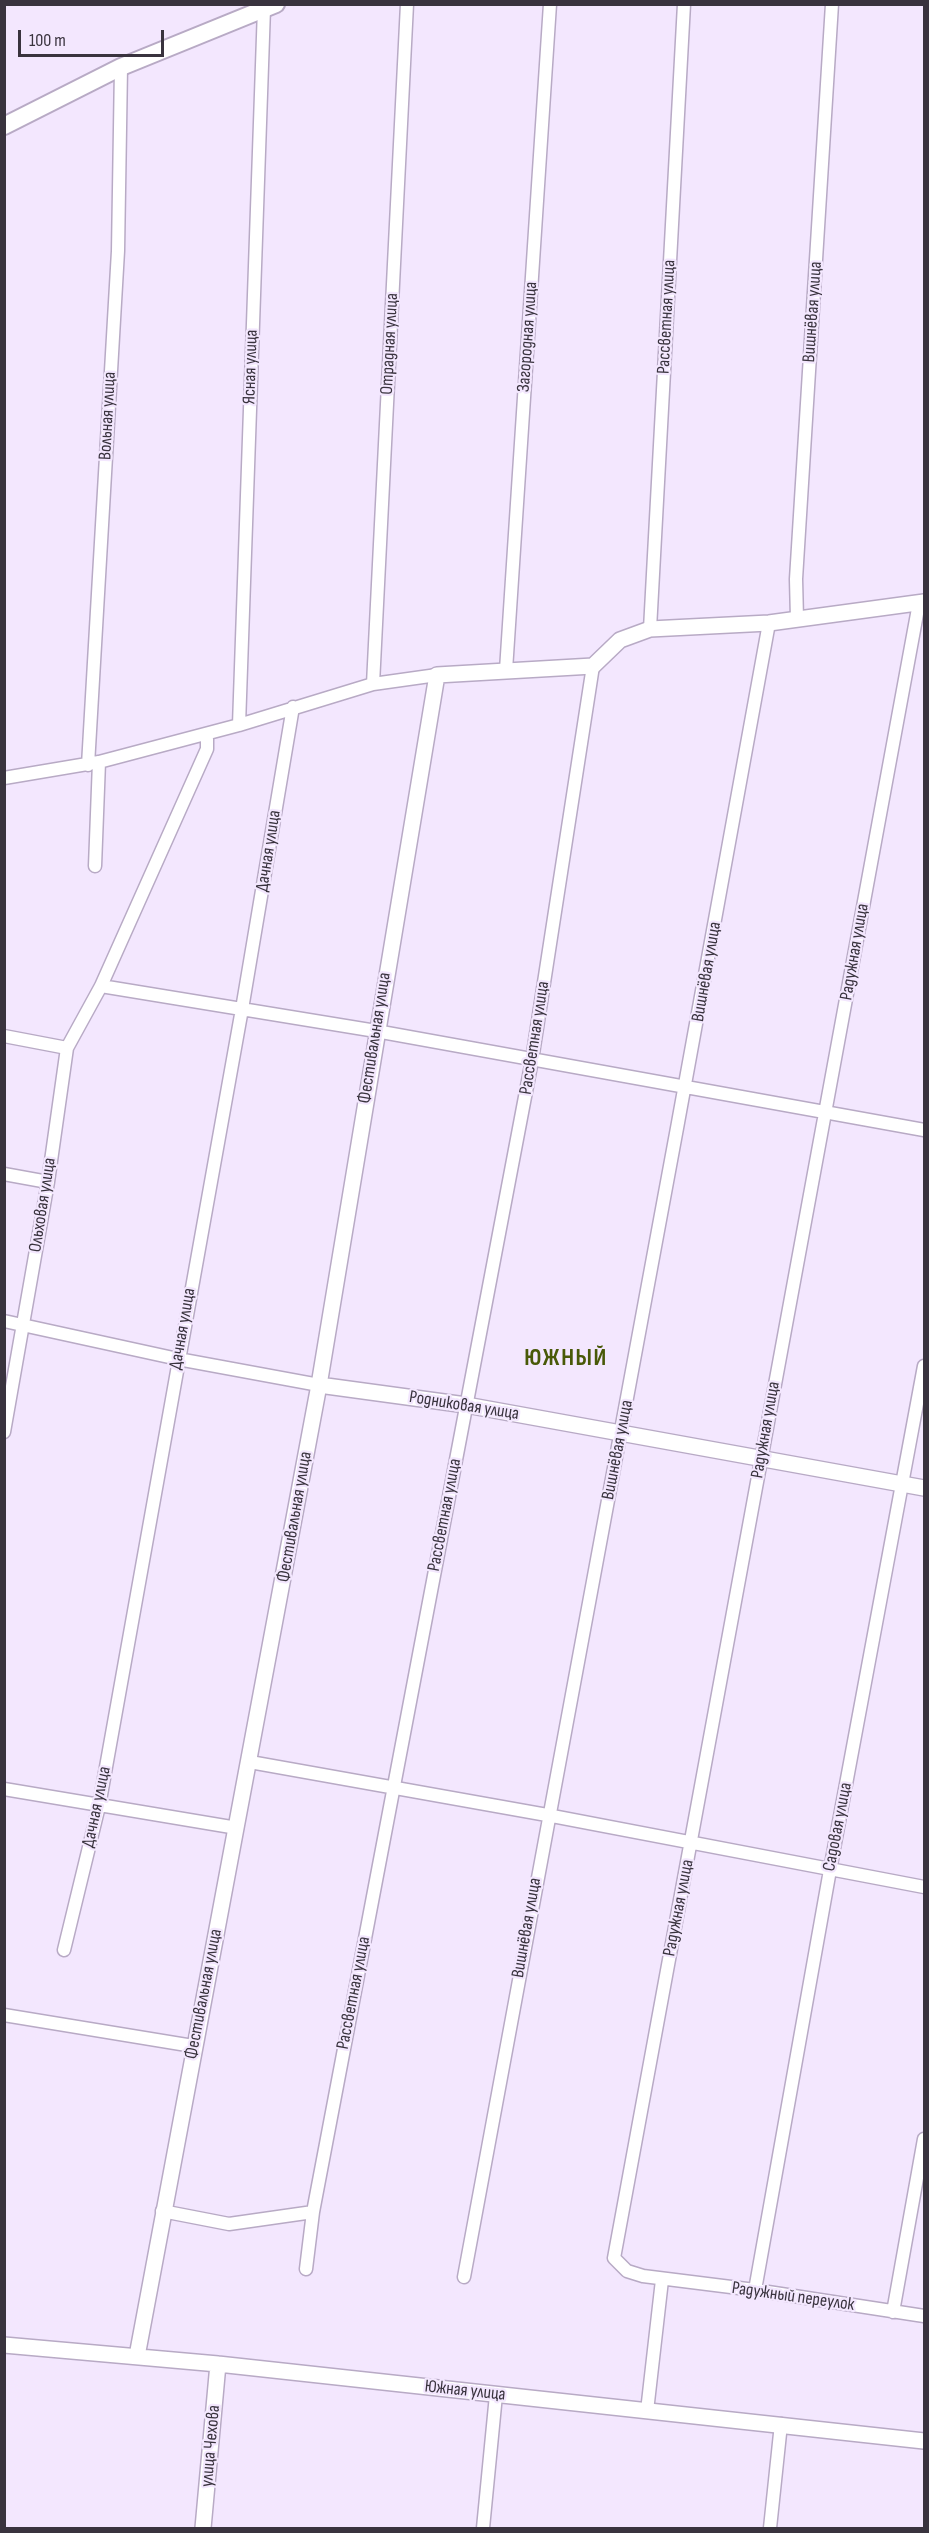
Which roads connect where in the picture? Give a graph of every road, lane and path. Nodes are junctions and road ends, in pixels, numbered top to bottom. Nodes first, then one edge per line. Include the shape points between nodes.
1 (407, 4) edge
2 (550, 4) edge
3 (684, 4) edge
4 (832, 4) edge
5 (270, 6) edge
6 (121, 68) junction
7 (4, 126) edge
8 (922, 602) edge
9 (797, 619) junction
10 (769, 623) junction
11 (650, 629) junction
12 (593, 666) junction
13 (506, 670) junction
14 (437, 675) junction
15 (374, 684) junction
16 (293, 707) junction
17 (239, 725) junction
18 (207, 734) junction
19 (94, 763) junction
20 (4, 778) edge
21 (95, 866) dead end
22 (101, 986) junction
23 (242, 1009) junction
24 (376, 1030) junction
25 (4, 1036) edge
26 (67, 1048) junction
27 (532, 1060) junction
28 (686, 1087) junction
29 (825, 1113) junction
30 (924, 1130) edge
31 (4, 1174) edge
32 (48, 1182) junction
33 (4, 1321) edge
34 (23, 1324) junction
35 (178, 1359) junction
36 (924, 1366) edge
37 (319, 1385) junction
38 (466, 1405) junction
39 (4, 1432) edge
40 (621, 1435) junction
41 (761, 1457) junction
42 (903, 1486) junction
43 (924, 1488) edge
44 (250, 1762) junction
45 (394, 1787) junction
46 (4, 1789) edge
47 (99, 1806) junction
48 (547, 1815) junction
49 (237, 1828) junction
50 (692, 1843) junction
51 (830, 1870) junction
52 (924, 1887) edge
53 (64, 1950) dead end
54 (4, 2015) edge
55 (193, 2046) junction
56 (924, 2139) edge
57 (162, 2211) junction
58 (312, 2212) junction
59 (614, 2258) joint
60 (306, 2269) dead end
61 (464, 2277) dead end
62 (662, 2280) junction
63 (755, 2290) junction
64 (894, 2312) junction
65 (924, 2316) edge
66 (4, 2344) edge
67 (137, 2356) junction
68 (218, 2364) junction
69 (496, 2395) junction
70 (647, 2411) junction
71 (780, 2424) junction
72 (924, 2441) edge
73 (203, 2529) edge
74 (483, 2529) edge
75 (770, 2529) edge

1 - 15 street, Отрадная улица
2 - 13 street, Загородная улица
3 - 11 street, Рассветная улица
4 - 9 street, Вишнёвая улица via 796,579
5 - 6 main road
5 - 17 street, Ясная улица
6 - 7 main road
6 - 19 street, Вольная улица via 118,251
8 - 9 street
8 - 29 street, Радужная улица
9 - 10 street
10 - 11 street
10 - 28 street, Вишнёвая улица
11 - 12 street via 620,640
12 - 13 street
12 - 27 street, Рассветная улица
13 - 14 street
14 - 15 street
14 - 24 street, Фестивальная улица
15 - 16 street
16 - 17 street
16 - 23 street, Дачная улица
17 - 18 street
18 - 19 street
18 - 22 street, Ольховая улица via 207,749
19 - 20 street
19 - 21 street, Вольная улица
22 - 23 street
22 - 26 street, Ольховая улица
23 - 24 street
23 - 35 street, Дачная улица
24 - 27 street
24 - 37 street, Фестивальная улица
25 - 26 street
26 - 32 street, Ольховая улица
27 - 28 street
27 - 38 street, Рассветная улица
28 - 29 street
28 - 40 street, Вишнёвая улица
29 - 30 street
29 - 41 street, Радужная улица
31 - 32 street
32 - 34 street, Ольховая улица
33 - 34 street, Родниковая улица
34 - 35 street, Родниковая улица
34 - 39 street, Ольховая улица
35 - 37 street, Родниковая улица
35 - 47 street, Дачная улица
36 - 42 street, Садовая улица
37 - 38 street, Родниковая улица
37 - 44 street, Фестивальная улица
38 - 40 street, Родниковая улица
38 - 45 street, Рассветная улица
40 - 41 street, Родниковая улица
40 - 48 street, Вишнёвая улица
41 - 42 street, Родниковая улица
41 - 50 street, Радужная улица
42 - 43 street, Родниковая улица
42 - 51 street, Садовая улица
44 - 45 street
44 - 49 street, Фестивальная улица
45 - 48 street
45 - 58 street, Рассветная улица
46 - 47 street
47 - 49 street
47 - 53 street, Дачная улица
48 - 50 street
48 - 61 street, Вишнёвая улица
49 - 55 street, Фестивальная улица
50 - 51 street
50 - 59 street, Радужная улица
51 - 52 street
51 - 63 street, Садовая улица
54 - 55 street
55 - 57 street, Фестивальная улица
56 - 64 street
57 - 58 street via 229,2224
57 - 67 street, Фестивальная улица
58 - 60 street, Рассветная улица
59 - 62 street, Радужный переулок via 627,2271
62 - 63 street, Радужный переулок
62 - 70 street
63 - 64 street, Радужный переулок
64 - 65 street, Радужный переулок
66 - 67 street, Южная улица
67 - 68 street, Южная улица
68 - 69 street, Южная улица
68 - 73 street, улица Чехова
69 - 70 street, Южная улица
69 - 74 street
70 - 71 street, Южная улица
71 - 72 street, Южная улица
71 - 75 street

